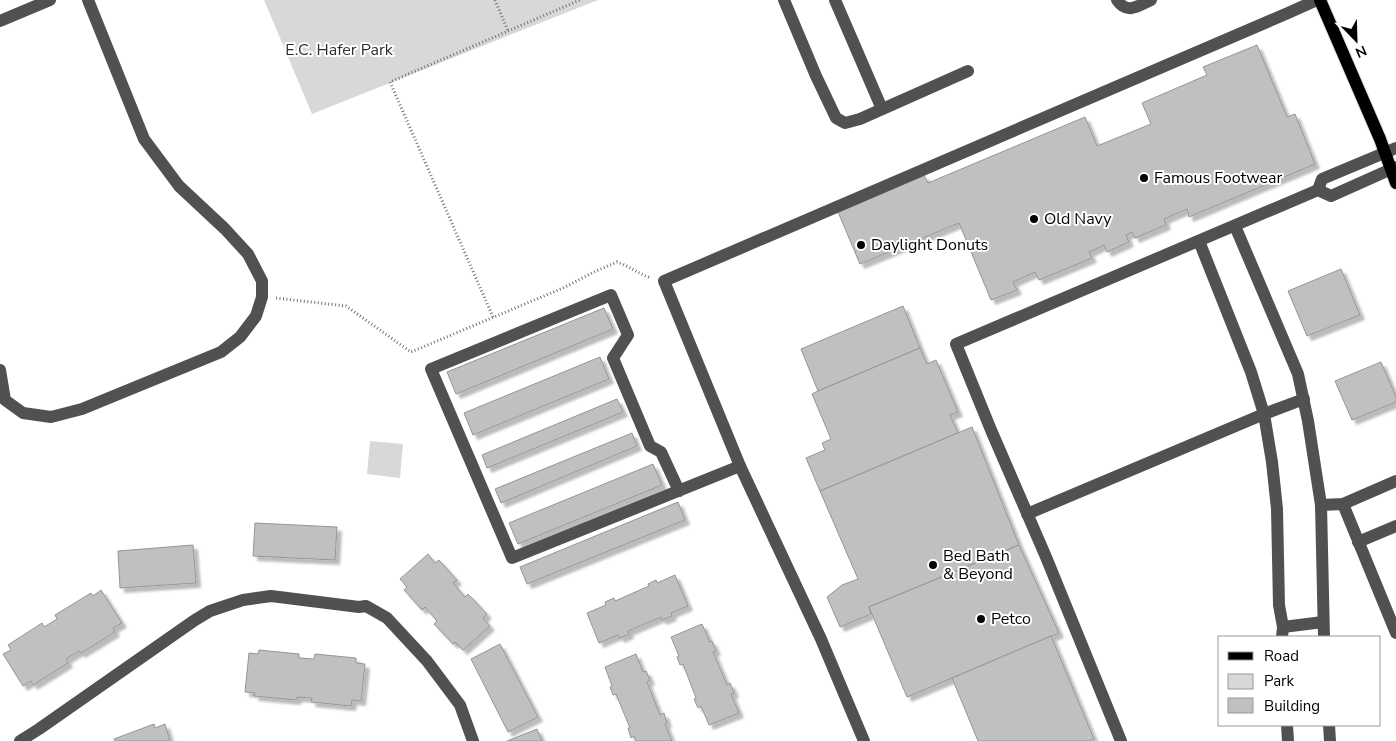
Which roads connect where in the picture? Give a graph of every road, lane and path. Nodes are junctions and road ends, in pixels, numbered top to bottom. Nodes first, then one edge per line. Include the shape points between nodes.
1 (50, 0) edge
2 (88, 0) edge
3 (495, 0) edge
4 (580, 0) edge
5 (784, 0) edge
6 (836, 0) edge
7 (1117, 0) edge
8 (1151, 0) edge
9 (1318, 0) edge
10 (0, 21) edge
11 (508, 31) junction
12 (968, 71) dead end
13 (882, 109) junction
14 (1390, 150) edge
15 (1393, 169) edge
16 (1396, 183) edge
17 (1318, 190) junction
18 (1235, 226) junction
19 (1199, 241) junction
20 (664, 281) junction
21 (262, 297) junction
22 (493, 318) junction
23 (0, 370) edge
24 (1304, 398) junction
25 (1264, 414) junction
26 (740, 466) junction
27 (1396, 481) edge
28 (679, 491) junction
29 (1343, 504) junction
30 (1322, 505) junction
31 (1027, 514) junction
32 (1396, 526) edge
33 (1358, 542) junction
34 (1323, 622) junction
35 (1283, 632) edge
36 (1396, 633) edge
37 (1324, 636) edge
38 (1287, 726) edge
39 (1329, 726) edge
40 (20, 741) edge
41 (473, 741) edge
42 (864, 741) edge
43 (1121, 741) edge
44 (1288, 741) edge
45 (1330, 741) edge

1 - 10 street
2 - 21 street via 144,139 179,186 248,254 262,281
3 - 11 path
4 - 11 path
5 - 13 street via 836,118 844,123
6 - 13 street
7 - 8 street via 1122,7 1131,9
9 - 14 main road via 1380,139
9 - 20 street
11 - 22 path via 390,82
12 - 13 street
14 - 15 main road
14 - 17 street via 1322,179
15 - 16 main road
15 - 17 street via 1331,196
17 - 18 street
18 - 19 street
18 - 24 street via 1298,374
19 - 25 street via 1251,372
19 - 31 street via 956,344
20 - 22 path via 641,275 617,262
20 - 26 street
21 - 22 path via 346,306 411,352
21 - 23 street via 256,316 240,337 221,352 82,409 51,417 23,413 5,400
24 - 25 street
24 - 30 street
25 - 31 street
25 - 35 street via 1277,509 1279,605
26 - 28 street
26 - 42 street via 821,639
27 - 29 street
28 - 28 street via 512,558 431,369 611,294 628,335 613,358 650,446 661,452
29 - 30 street
29 - 33 street
30 - 34 street
31 - 43 street
32 - 33 street
33 - 36 street
34 - 35 street
34 - 37 street
38 - 44 street
39 - 45 street
40 - 41 street via 210,611 243,600 271,596 366,606 387,618 450,690 460,705

